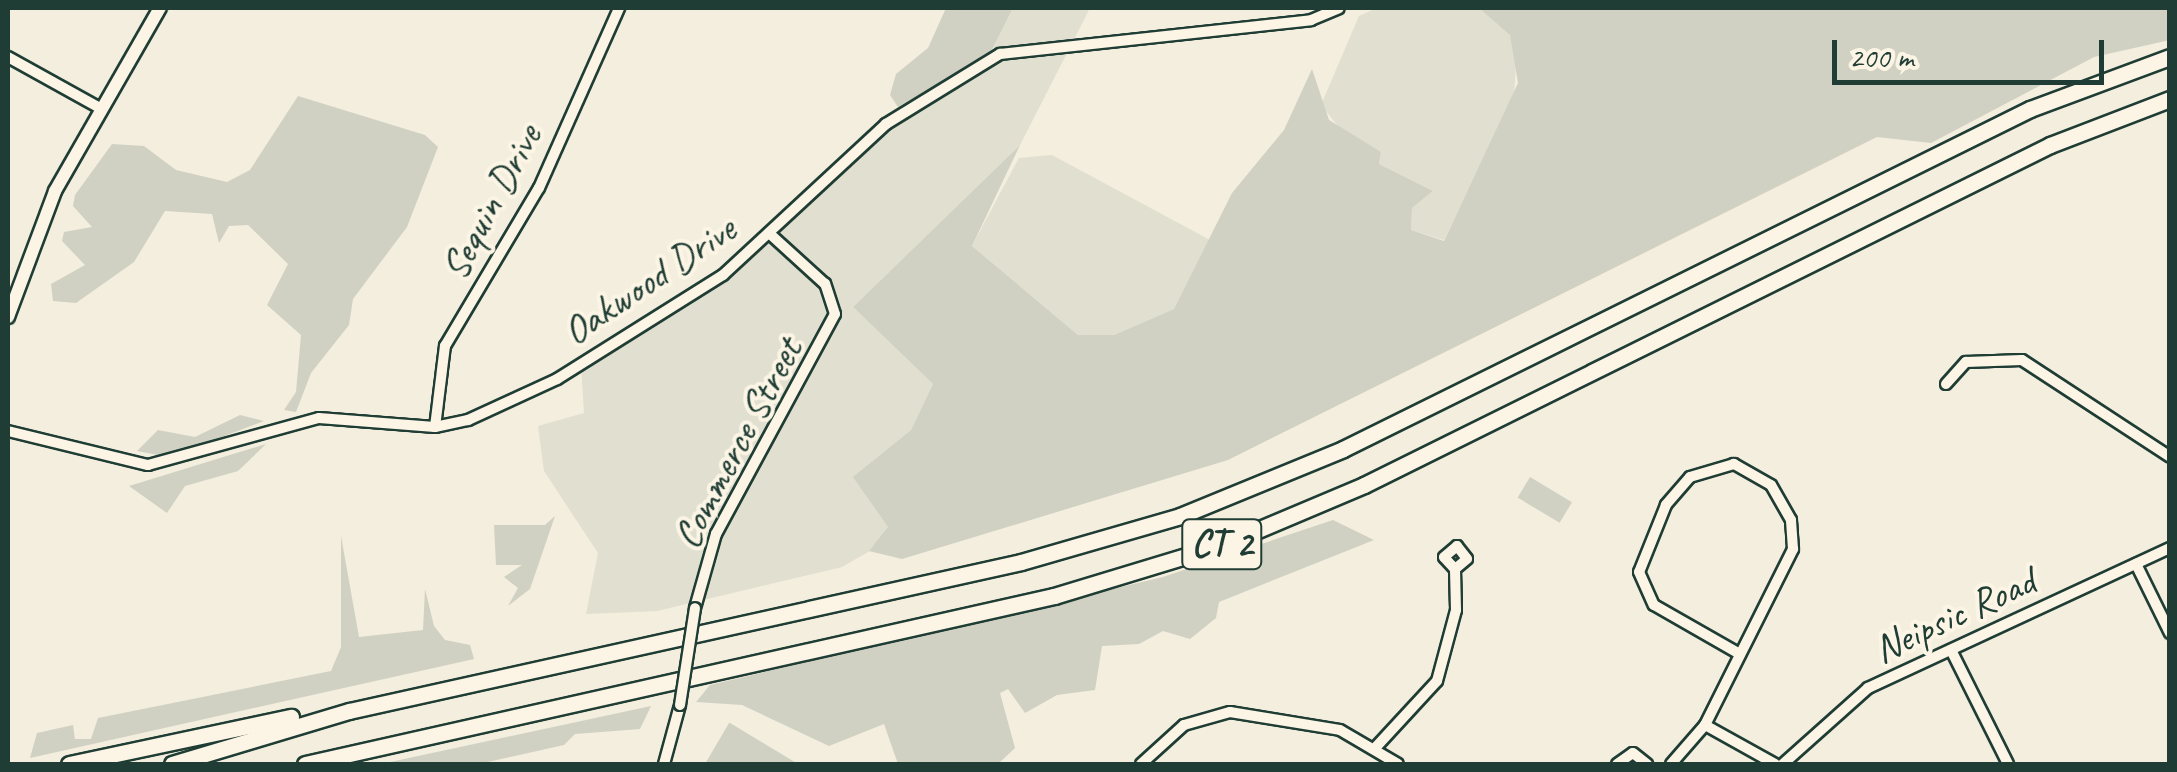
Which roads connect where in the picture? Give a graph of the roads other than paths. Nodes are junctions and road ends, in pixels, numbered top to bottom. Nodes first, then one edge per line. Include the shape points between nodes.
1 (160, 8) edge
2 (619, 8) edge
3 (1339, 8) edge
4 (8, 57) edge
5 (2170, 57) edge
6 (2170, 99) edge
7 (102, 110) junction
8 (769, 233) junction
9 (8, 317) edge
10 (1946, 384) dead end
11 (435, 428) junction
12 (8, 431) edge
13 (2170, 457) edge
14 (2170, 548) edge
15 (2136, 564) junction
16 (1455, 569) dead end
17 (2170, 632) edge
18 (1950, 650) junction
19 (1740, 654) junction
20 (349, 711) junction
21 (1705, 725) junction
22 (1376, 747) junction
23 (69, 764) edge
24 (172, 764) edge
25 (305, 764) edge
26 (664, 764) edge
27 (1141, 764) edge
28 (1398, 764) edge
29 (1616, 764) edge
30 (1646, 764) edge
31 (1671, 764) edge
32 (1774, 764) edge
33 (1783, 764) edge
34 (2008, 764) edge

1 - 7 main road
2 - 11 street, Sequin Drive via 539,188 445,346
3 - 8 street, Oakwood Drive via 1310,20 1000,54 886,124
4 - 7 street
5 - 20 highway, CT 2 via 2030,109 1343,449 1180,516 1021,562
6 - 25 highway, CT 2 via 2050,145 1387,474 1222,545 1044,598
7 - 9 main road via 56,191
8 - 11 street, Oakwood Drive via 723,275 557,379 498,410
8 - 26 street, Commerce Street, bridge via 825,284 835,314 712,541
10 - 13 street via 1966,362 2022,360
11 - 12 street, Oakwood Drive via 319,418 148,465
14 - 15 street, Neipsic Road
15 - 17 street
15 - 18 street, Neipsic Road
16 - 22 street via 1450,648 1437,681
18 - 33 street, Neipsic Road via 1850,700
18 - 34 street
19 - 19 street via 1793,549 1791,520 1771,485 1734,464 1690,477 1666,505 1640,572 1654,605
19 - 21 street
20 - 23 highway
20 - 24 highway, CT 2
21 - 31 street
21 - 32 street
22 - 27 street via 1286,716 1230,712 1184,726
22 - 28 street
29 - 30 street via 1633,753

